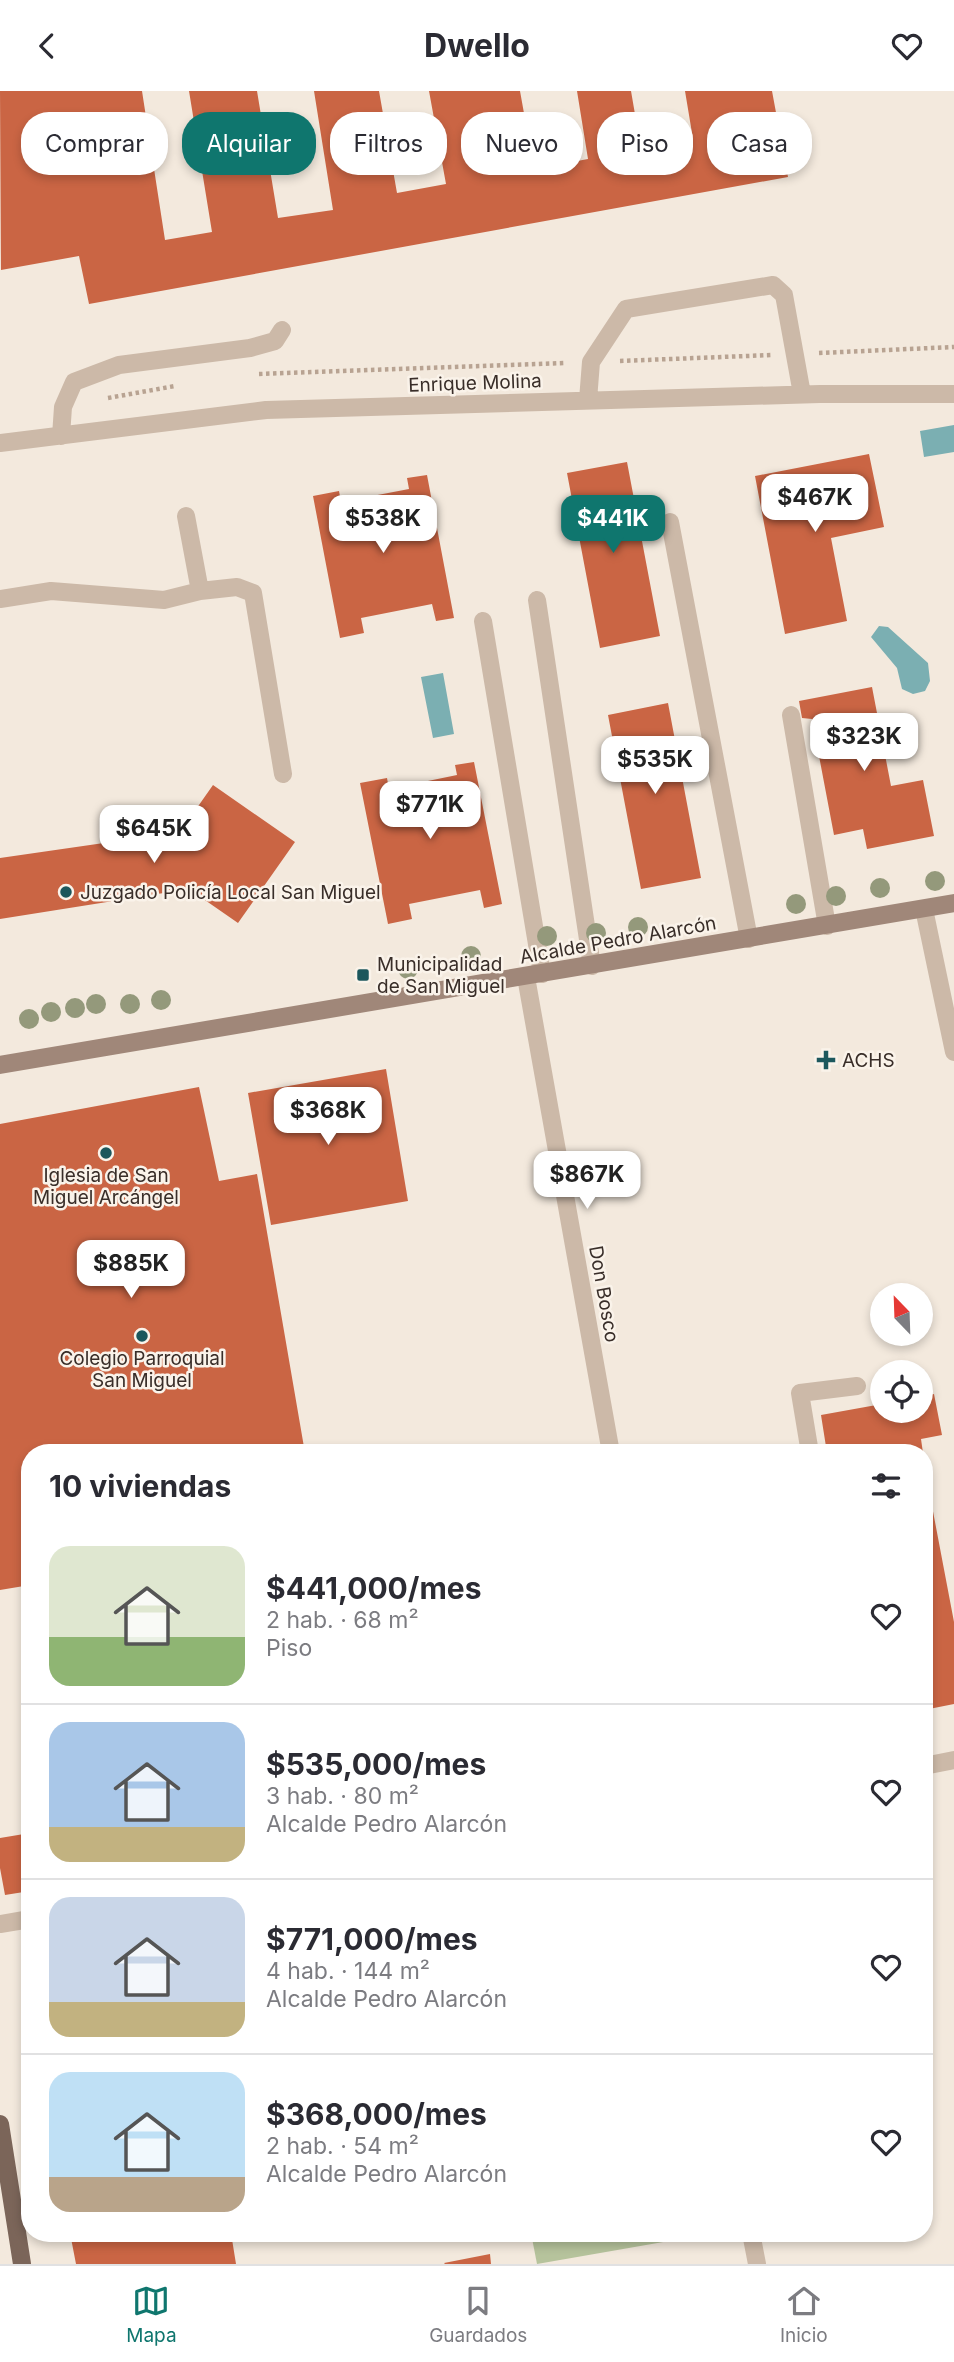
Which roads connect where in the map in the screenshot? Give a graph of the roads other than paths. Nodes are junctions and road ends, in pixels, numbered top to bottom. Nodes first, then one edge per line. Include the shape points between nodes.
1 (282, 330) dead end
2 (802, 394) junction
3 (954, 394) edge
4 (588, 400) junction
5 (61, 436) junction
6 (0, 443) edge
7 (186, 516) dead end
8 (670, 522) dead end
9 (200, 591) junction
10 (0, 599) edge
11 (537, 600) dead end
12 (483, 621) dead end
13 (791, 715) dead end
14 (283, 774) dead end
15 (954, 903) edge
16 (924, 909) junction
17 (827, 926) junction
18 (749, 939) junction
19 (592, 966) junction
20 (534, 976) junction
21 (954, 1052) edge
22 (0, 1065) edge
23 (857, 1387) dead end
24 (610, 1444) edge
25 (808, 1444) edge
26 (954, 1761) edge
27 (933, 1764) edge
28 (21, 1920) edge
29 (0, 1924) edge
30 (0, 2124) edge
31 (753, 2242) edge
32 (22, 2264) edge
33 (757, 2264) edge

1 - 5 street via 275,341 250,348 119,365 74,382 63,407
2 - 3 street, Enrique Molina
2 - 4 street, Enrique Molina
2 - 4 street via 784,295 774,285 626,309 591,362
4 - 5 street, Enrique Molina via 266,410
5 - 6 street, Enrique Molina
7 - 9 street
8 - 18 street
9 - 10 street via 164,600 51,591
9 - 14 street via 237,587 253,593
11 - 19 street
12 - 20 street, Don Bosco
13 - 17 street
15 - 16 street, Alcalde Pedro Alarcón
16 - 17 street, Alcalde Pedro Alarcón
16 - 21 street
17 - 18 street, Alcalde Pedro Alarcón
18 - 19 street, Alcalde Pedro Alarcón
19 - 20 street, Alcalde Pedro Alarcón
20 - 22 street, Alcalde Pedro Alarcón
20 - 24 street, Don Bosco
23 - 25 street via 800,1393
26 - 27 street
28 - 29 street
30 - 32 main road
31 - 33 street

